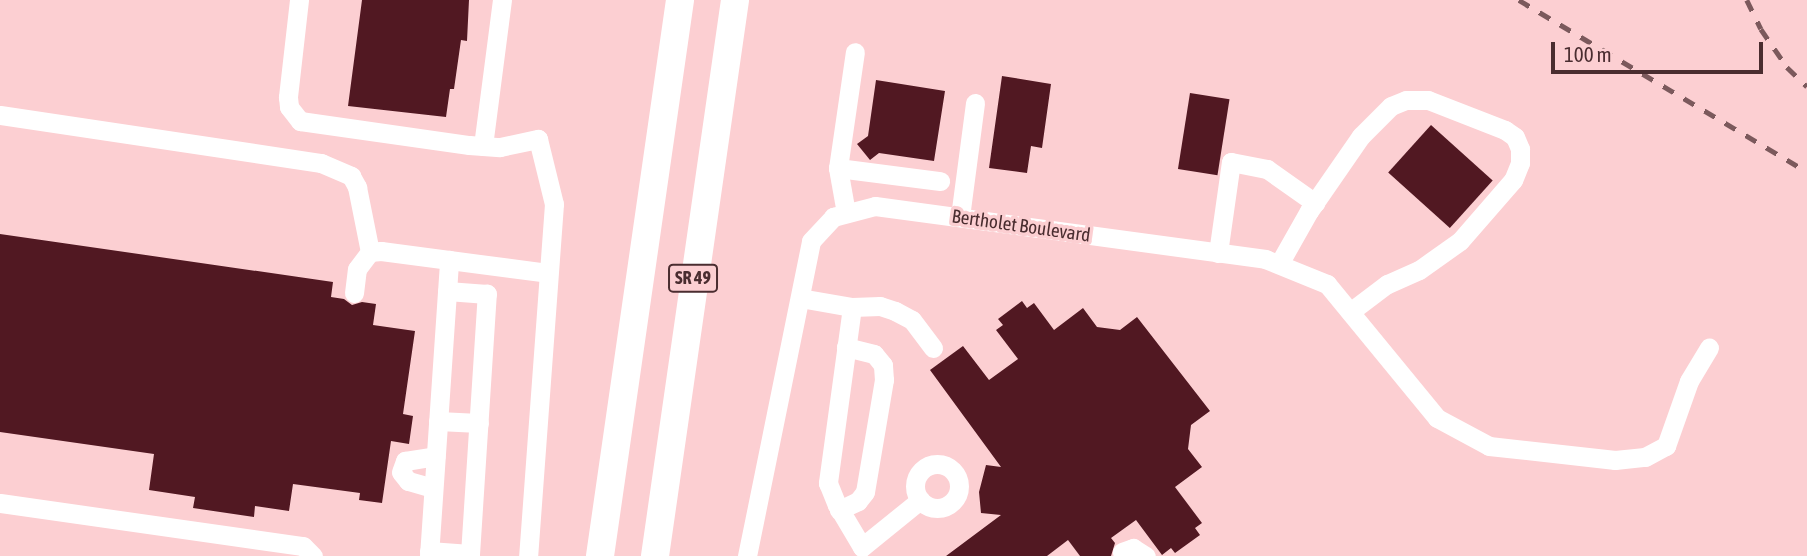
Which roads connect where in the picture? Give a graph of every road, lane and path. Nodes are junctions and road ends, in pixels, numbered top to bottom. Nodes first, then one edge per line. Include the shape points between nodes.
1 (299, 0) edge
2 (502, 0) edge
3 (680, 0) edge
4 (735, 0) edge
5 (855, 52) dead end
6 (975, 103) dead end
7 (0, 115) edge
8 (483, 146) junction
9 (838, 168) junction
10 (940, 181) dead end
11 (1315, 202) junction
12 (846, 213) junction
13 (960, 217) junction
14 (370, 252) junction
15 (1218, 253) junction
16 (449, 260) junction
17 (1279, 264) junction
18 (548, 274) junction
19 (447, 291) junction
20 (354, 293) dead end
21 (800, 298) junction
22 (852, 307) junction
23 (1350, 312) junction
24 (846, 347) junction
25 (933, 348) dead end
26 (1709, 348) dead end
27 (438, 421) junction
28 (479, 423) junction
29 (436, 456) junction
30 (433, 488) junction
31 (920, 500) dead end
32 (0, 503) edge
33 (839, 510) junction
34 (1122, 552) dead end
35 (860, 553) edge
36 (429, 554) edge
37 (313, 556) edge
38 (528, 556) edge
39 (600, 556) edge
40 (655, 556) edge
41 (747, 556) edge
42 (1146, 556) edge

1 - 8 street via 288,97 300,121
2 - 8 street
3 - 39 highway, SR 49
4 - 40 highway, SR 49
5 - 9 street
6 - 13 street
7 - 14 street via 338,168 351,176 357,187
8 - 18 street via 520,145 538,139 554,204
9 - 10 street
9 - 12 street
11 - 15 street via 1267,169 1231,162
11 - 17 street
11 - 23 street via 1361,136 1391,106 1406,100 1428,100 1505,130 1515,137 1520,149 1513,180 1460,242 1419,270 1387,284
12 - 13 street, Bertholet Boulevard via 875,206
12 - 21 street, Bertholet Boulevard via 834,217 811,241
13 - 15 street, Bertholet Boulevard
14 - 16 street
14 - 20 street via 357,269
15 - 17 street, Bertholet Boulevard
16 - 18 street
16 - 19 street
17 - 23 street, Bertholet Boulevard via 1327,284
18 - 38 street
19 - 27 street
19 - 28 street via 487,294
21 - 22 street
21 - 41 street, Bertholet Boulevard
22 - 24 street
22 - 25 street via 880,306 904,315
23 - 26 street, Bertholet Boulevard via 1437,418 1489,446 1615,460 1645,457 1666,446 1689,381
24 - 33 street via 828,483
24 - 33 street via 874,354 883,365 884,380 865,492 858,502
27 - 28 street
27 - 29 street
28 - 36 street via 470,554
29 - 30 street
29 - 30 street via 405,461 401,471 408,481
30 - 36 street
31 - 35 street
32 - 37 street via 303,546
33 - 35 street
34 - 42 street via 1133,548

